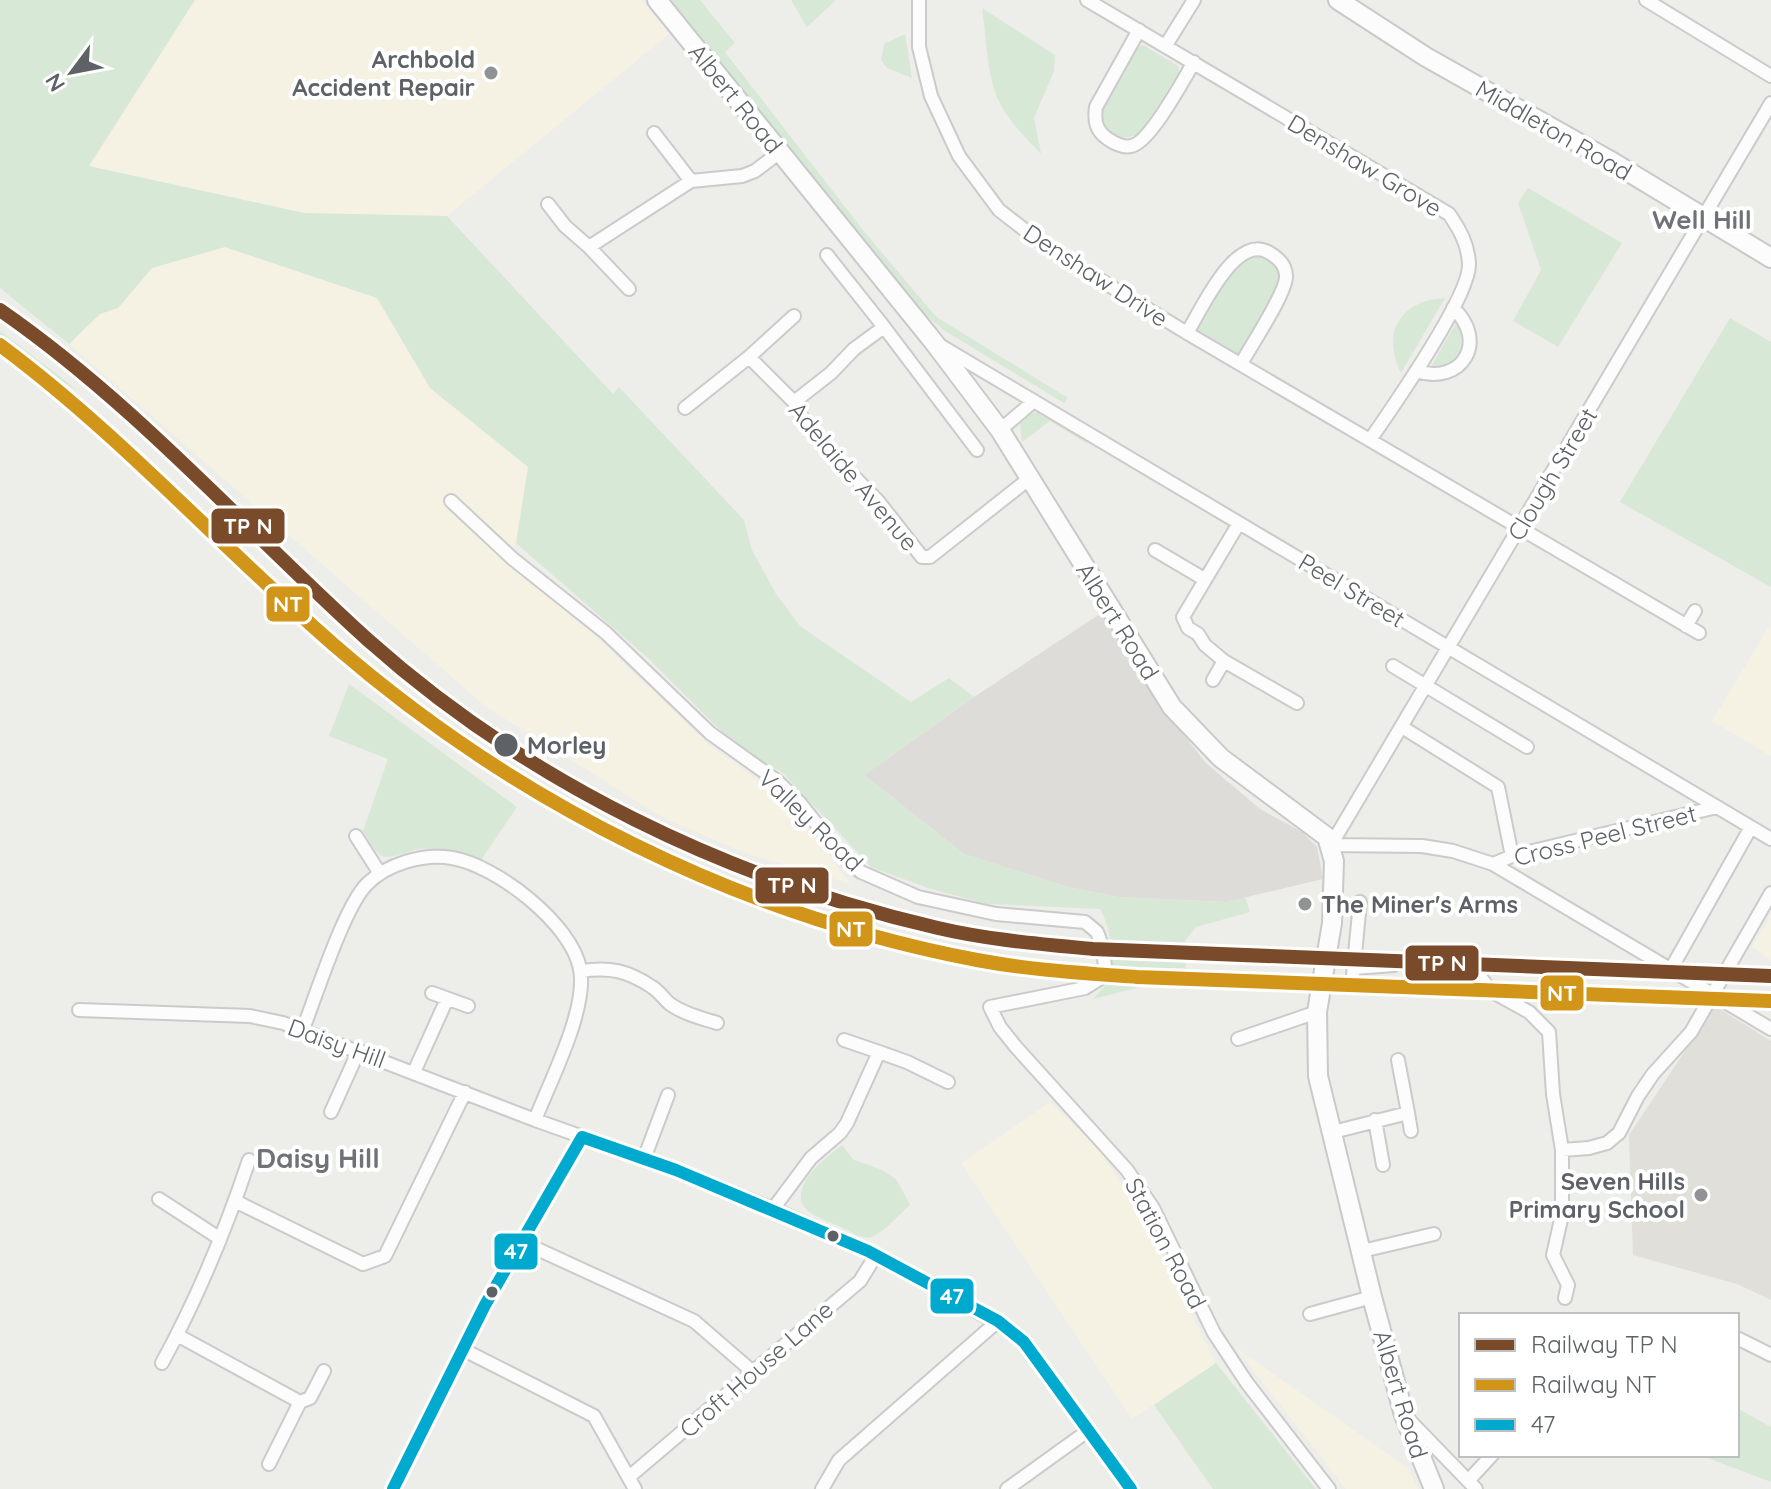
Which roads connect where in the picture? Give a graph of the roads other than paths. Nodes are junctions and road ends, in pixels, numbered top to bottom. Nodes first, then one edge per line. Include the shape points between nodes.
1 (657, 0) edge
2 (919, 0) edge
3 (1087, 0) edge
4 (1194, 0) edge
5 (1338, 0) edge
6 (1646, 0) edge
7 (1139, 30) junction
8 (1166, 45) junction
9 (1194, 62) junction
10 (1771, 76) edge
11 (1771, 103) edge
12 (654, 133) dead end
13 (780, 152) junction
14 (691, 181) junction
15 (548, 204) dead end
16 (1703, 217) junction
17 (589, 247) junction
18 (827, 255) dead end
19 (1771, 258) edge
20 (629, 289) dead end
21 (1453, 308) junction
22 (794, 316) dead end
23 (884, 327) junction
24 (1187, 333) junction
25 (933, 341) junction
26 (749, 357) junction
27 (1241, 364) junction
28 (1416, 371) junction
29 (1034, 401) junction
30 (794, 402) junction
31 (685, 408) dead end
32 (1000, 430) junction
33 (1370, 440) junction
34 (977, 450) dead end
35 (1030, 478) junction
36 (451, 501) dead end
37 (1239, 523) junction
38 (1520, 528) junction
39 (1155, 550) dead end
40 (1204, 579) junction
41 (1695, 611) dead end
42 (1686, 626) junction
43 (1699, 633) dead end
44 (1449, 648) junction
45 (1224, 661) junction
46 (1393, 666) dead end
47 (1213, 680) dead end
48 (1426, 686) junction
49 (1297, 703) dead end
50 (1402, 727) junction
51 (1527, 747) dead end
52 (1717, 807) junction
53 (1751, 827) junction
54 (356, 836) dead end
55 (1771, 839) edge
56 (1331, 845) junction
57 (1512, 856) junction
58 (1493, 864) junction
59 (379, 872) junction
60 (1771, 893) edge
61 (1360, 902) dead end
62 (1360, 922) junction
63 (1332, 923) junction
64 (1469, 962) dead end
65 (1394, 965) dead end
66 (1354, 968) junction
67 (1671, 969) junction
68 (581, 971) junction
69 (1352, 986) dead end
70 (432, 993) dead end
71 (1712, 994) junction
72 (447, 999) junction
73 (468, 1006) dead end
74 (990, 1007) joint
75 (79, 1010) dead end
76 (1317, 1012) junction
77 (717, 1023) dead end
78 (303, 1029) junction
79 (1771, 1029) edge
80 (1238, 1039) dead end
81 (844, 1040) dead end
82 (359, 1050) junction
83 (879, 1052) junction
84 (1398, 1060) dead end
85 (414, 1072) junction
86 (948, 1082) dead end
87 (465, 1092) junction
88 (668, 1095) dead end
89 (331, 1112) dead end
90 (1408, 1113) junction
91 (535, 1120) junction
92 (1375, 1120) junction
93 (1411, 1131) dead end
94 (1333, 1132) junction
95 (582, 1137) junction
96 (1562, 1150) junction
97 (644, 1159) junction
98 (249, 1160) dead end
99 (1383, 1165) dead end
100 (159, 1199) dead end
101 (235, 1201) junction
102 (773, 1209) junction
103 (1434, 1234) dead end
104 (219, 1238) junction
105 (522, 1242) junction
106 (1362, 1251) junction
107 (876, 1255) junction
108 (1372, 1297) junction
109 (1565, 1298) dead end
110 (1310, 1314) dead end
111 (998, 1321) junction
112 (177, 1335) junction
113 (1739, 1339) edge
114 (464, 1350) junction
115 (1771, 1355) edge
116 (162, 1363) dead end
117 (324, 1371) dead end
118 (753, 1372) junction
119 (300, 1402) junction
120 (1404, 1415) junction
121 (1089, 1430) junction
122 (1491, 1457) edge
123 (269, 1464) dead end
124 (632, 1483) edge
125 (1472, 1485) edge
126 (393, 1489) edge
127 (822, 1489) edge
128 (1007, 1489) edge
129 (1131, 1489) edge
130 (1329, 1489) edge
131 (1434, 1489) edge

1 - 13 street, Albert Road
2 - 24 street, Denshaw Drive via 919,47 931,96 959,156 999,210 1048,248
3 - 7 street, Denshaw Grove
4 - 8 street
5 - 16 street, Middleton Road via 1439,65
6 - 10 street
7 - 8 street, Denshaw Grove
7 - 9 street via 1096,107 1100,133 1116,144 1132,146 1146,138
8 - 9 street, Denshaw Grove
9 - 21 street, Denshaw Grove via 1449,214 1464,237 1469,267
11 - 16 street, Clough Street
12 - 14 street
13 - 14 street via 742,176
13 - 25 street, Albert Road
14 - 17 street
15 - 17 street
16 - 19 street, Middleton Road
16 - 38 street, Clough Street
17 - 20 street
18 - 23 street
21 - 28 street, Denshaw Grove
21 - 28 street via 1468,326 1469,350 1463,362 1443,375
22 - 26 street
23 - 30 street
23 - 34 street
24 - 27 street, Denshaw Drive
24 - 27 street, Denshaw Drive via 1230,264 1245,251 1263,249 1279,258 1287,275 1283,291
25 - 29 street, Peel Street
25 - 32 street, Albert Road
26 - 30 street, Adelaide Avenue
26 - 31 street
27 - 33 street, Denshaw Drive
28 - 33 street, Denshaw Grove
29 - 32 street
29 - 37 street, Peel Street
30 - 35 street, Adelaide Avenue via 819,440 922,557 930,557
32 - 35 street, Albert Road
33 - 38 street, Denshaw Drive
35 - 56 street, Albert Road via 1172,707 1221,758 1316,827
36 - 74 street, Valley Road via 606,633 710,733 777,781 861,872 918,897 996,914 1085,922 1097,932 1105,967 1101,978 1085,988
37 - 40 street
37 - 44 street, Peel Street
38 - 42 street, Denshaw Drive
38 - 44 street, Clough Street
39 - 40 street
40 - 45 street via 1183,617
41 - 42 street
42 - 43 street, Denshaw Drive
44 - 48 street, Clough Street
44 - 52 street, Peel Street
45 - 47 street
45 - 49 street
46 - 48 street
48 - 50 street, Clough Street
48 - 51 street
50 - 56 street, Clough Street
50 - 57 street via 1498,787
52 - 53 street, Peel Street
52 - 57 street, Cross Peel Street
53 - 55 street, Peel Street
53 - 67 street
54 - 59 street
56 - 58 street via 1422,846
56 - 63 street, Albert Road
57 - 58 street, Cross Peel Street
58 - 67 street
59 - 68 street via 425,858 452,858 479,867 539,907 560,928 575,949
59 - 78 street via 351,908
60 - 71 street
61 - 62 street
62 - 63 street
62 - 66 street
63 - 76 street, Albert Road
64 - 96 street via 1491,991 1529,1012 1549,1032
65 - 66 street
66 - 69 street
67 - 71 street
68 - 77 street via 606,968 628,974 687,1013
68 - 91 street via 577,1012
70 - 72 street
71 - 79 street
71 - 96 street via 1691,1032 1638,1096 1619,1133 1607,1143
72 - 73 street
72 - 85 street
74 - 130 street, Station Road via 1016,1047 1127,1170 1153,1208 1214,1333
75 - 78 street, Daisy Hill via 250,1016
76 - 80 street
76 - 94 street, Albert Road via 1318,1076
78 - 82 street, Daisy Hill
81 - 83 street
82 - 85 street, Daisy Hill
82 - 89 street
83 - 86 street
83 - 102 street via 847,1123 811,1158
84 - 90 street
85 - 87 street, Daisy Hill
87 - 91 street, Daisy Hill
87 - 101 street via 385,1256 363,1264
88 - 97 street
90 - 92 street
90 - 93 street
91 - 95 street, Daisy Hill
92 - 94 street
92 - 99 street
94 - 106 street, Albert Road
95 - 97 street, Daisy Hill
95 - 105 street
96 - 109 street via 1562,1215 1553,1255 1568,1285
97 - 102 street, Daisy Hill
98 - 101 street
100 - 104 street
101 - 104 street
102 - 107 street, Daisy Hill
103 - 106 street
104 - 112 street
105 - 114 street
105 - 118 street via 694,1321
106 - 108 street, Albert Road
107 - 111 street, Daisy Hill
107 - 118 street, Croft House Lane via 860,1281
108 - 110 street, Albert Road
108 - 120 street, Albert Road
111 - 121 street, Daisy Hill via 1024,1342
111 - 127 street via 839,1460
112 - 116 street
112 - 119 street
113 - 115 street
114 - 124 street via 594,1416
114 - 126 street
117 - 119 street via 310,1398
118 - 124 street, Croft House Lane
119 - 123 street
120 - 125 street
120 - 131 street, Albert Road
121 - 128 street
121 - 129 street, Daisy Hill
122 - 125 street

